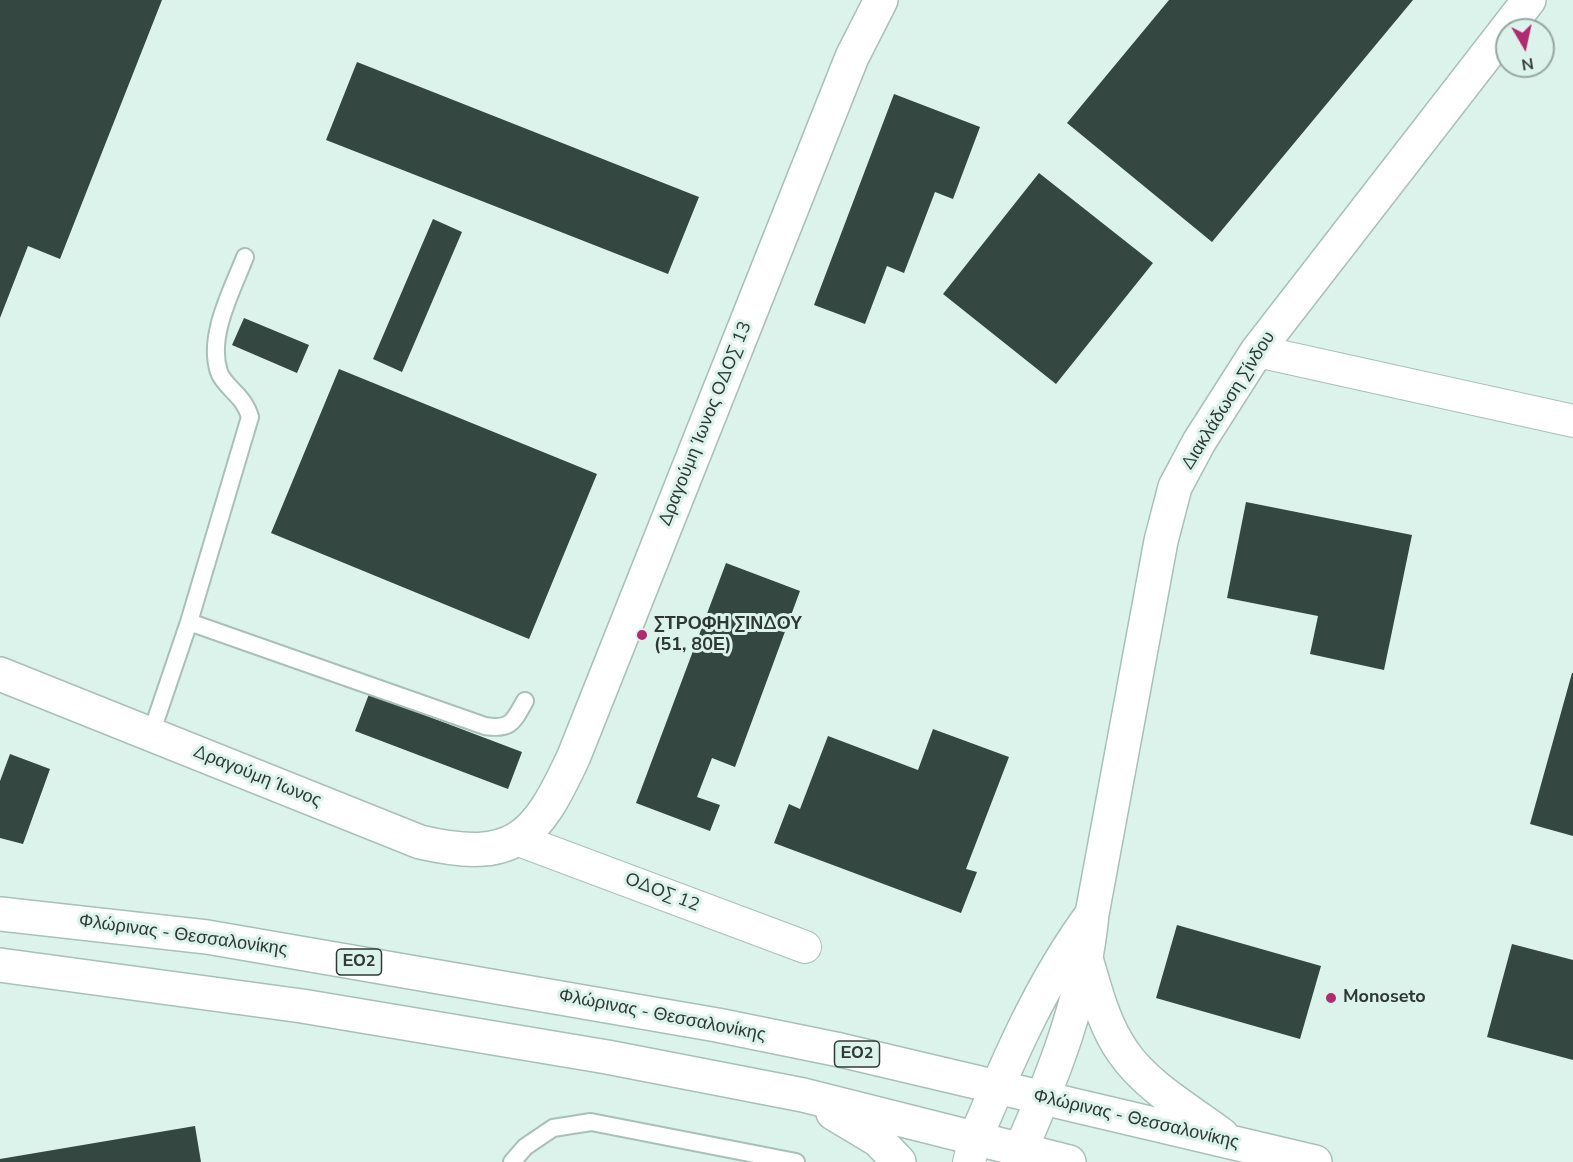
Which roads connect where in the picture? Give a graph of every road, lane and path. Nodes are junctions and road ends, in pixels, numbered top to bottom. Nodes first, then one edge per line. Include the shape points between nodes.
1 (881, 0) edge
2 (1529, 0) edge
3 (245, 257) dead end
4 (1257, 351) junction
5 (1573, 420) edge
6 (189, 622) junction
7 (0, 675) edge
8 (525, 701) dead end
9 (151, 734) junction
10 (519, 840) junction
11 (0, 893) edge
12 (0, 914) edge
13 (1092, 914) junction
14 (207, 937) junction
15 (805, 947) dead end
16 (1087, 962) junction
17 (0, 965) edge
18 (998, 1086) junction
19 (803, 1095) junction
20 (1043, 1099) junction
21 (1231, 1141) junction
22 (972, 1151) edge
23 (1017, 1156) edge
24 (512, 1162) edge
25 (796, 1162) edge
26 (899, 1162) edge
27 (1069, 1162) edge
28 (1316, 1162) edge

1 - 10 main road, Δραγούμη Ίωνος ΟΔΟΣ 13 via 852,57 574,756 545,812
2 - 4 main road, Διακλάδωση Σίνδου
3 - 6 lane via 222,317 216,352 219,374 247,404 250,417
4 - 5 street
4 - 13 main road, Διακλάδωση Σίνδου via 1175,487 1161,541
6 - 8 lane via 484,726 500,728 513,722
6 - 9 lane
7 - 9 main road, Δραγούμη Ίωνος
9 - 10 main road, Δραγούμη Ίωνος via 420,842 466,849 498,847
10 - 15 street, ΟΔΟΣ 12
11 - 14 main road
12 - 14 main road, Φλώρινας - Θεσσαλονίκης / ΕΟ2
13 - 16 main road, Διακλάδωση Σίνδου
13 - 18 main road via 1063,953
14 - 18 main road, Φλώρινας - Θεσσαλονίκης / ΕΟ2 via 717,1025
16 - 20 main road
16 - 21 main road via 1108,1026 1123,1053 1166,1095
17 - 19 main road via 450,1029
18 - 20 main road, Φλώρινας - Θεσσαλονίκης / ΕΟ2
18 - 22 main road
19 - 22 main road
19 - 26 main road via 878,1140
20 - 21 main road, Φλώρινας - Θεσσαλονίκης / ΕΟ2
20 - 23 main road
21 - 28 main road, Φλώρινας - Θεσσαλονίκης / ΕΟ2
22 - 23 main road
23 - 27 main road
24 - 25 lane via 525,1147 553,1128 591,1122

